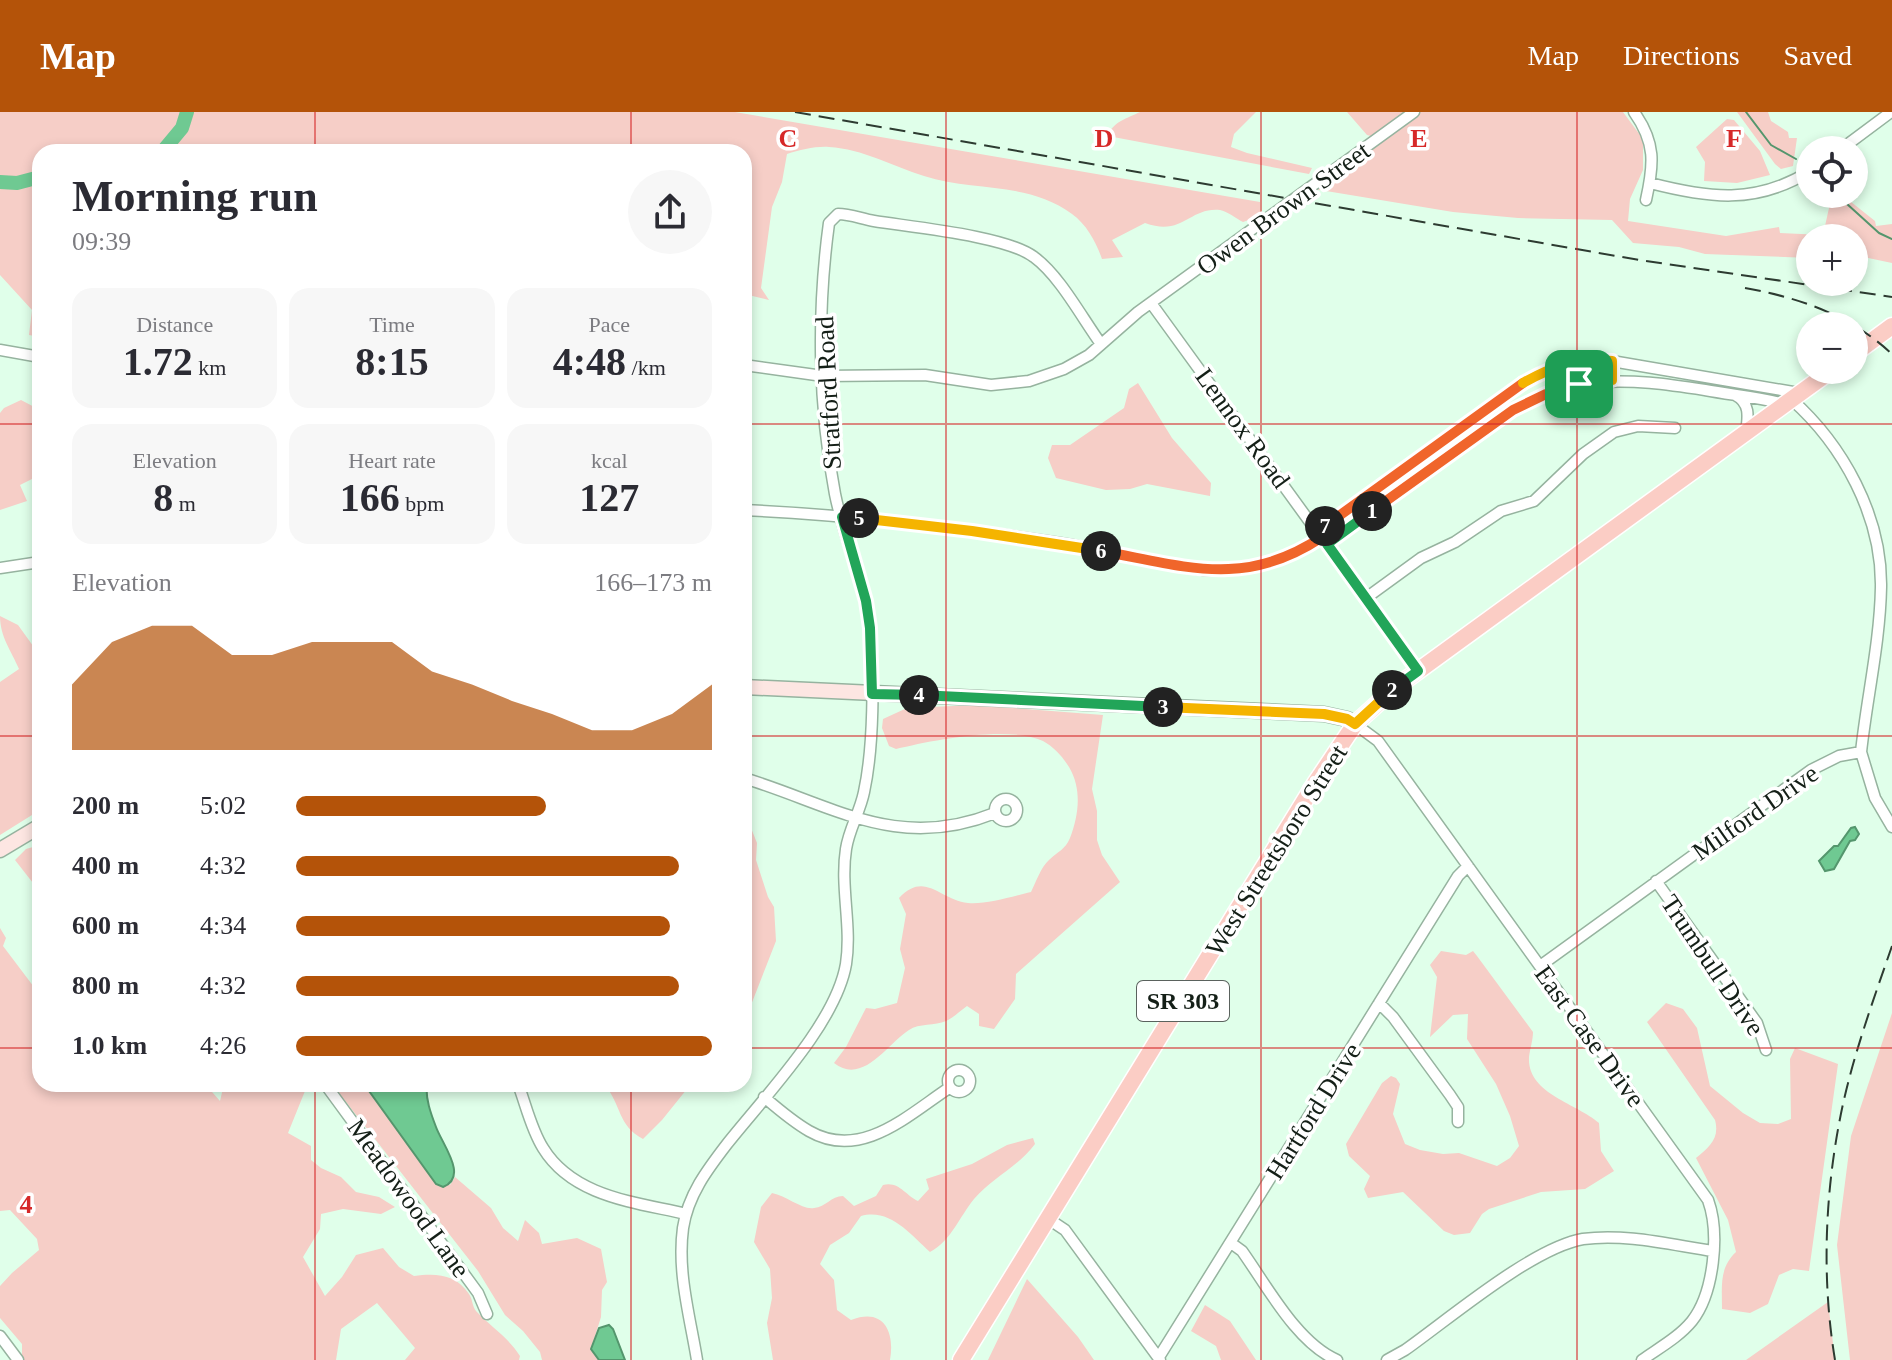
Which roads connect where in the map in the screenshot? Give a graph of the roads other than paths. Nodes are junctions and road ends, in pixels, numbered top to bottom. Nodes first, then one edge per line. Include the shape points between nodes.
1 (1414, 112) edge
2 (1634, 112) edge
3 (1891, 112) edge
4 (1859, 136) edge
5 (1796, 178) edge
6 (1650, 183) junction
7 (1646, 200) dead end
8 (1151, 303) junction
9 (1892, 326) edge
10 (1101, 344) junction
11 (1868, 344) edge
12 (0, 350) edge
13 (32, 356) edge
14 (1612, 361) junction
15 (752, 366) edge
16 (823, 376) junction
17 (1535, 376) junction
18 (1612, 380) junction
19 (1813, 384) edge
20 (1544, 395) junction
21 (1733, 395) junction
22 (1792, 399) junction
23 (1675, 428) dead end
24 (1746, 432) junction
25 (752, 511) edge
26 (842, 517) junction
27 (1322, 538) junction
28 (32, 563) edge
29 (0, 568) edge
30 (1366, 598) junction
31 (1418, 671) junction
32 (752, 687) edge
33 (872, 694) junction
34 (1355, 724) junction
35 (1861, 752) junction
36 (752, 781) edge
37 (995, 813) dead end
38 (855, 817) junction
39 (1892, 827) edge
40 (32, 831) edge
41 (0, 850) edge
42 (1468, 866) junction
43 (1656, 881) junction
44 (1540, 966) junction
45 (1379, 1003) junction
46 (1766, 1050) dead end
47 (949, 1088) dead end
48 (331, 1092) edge
49 (521, 1092) edge
50 (764, 1097) junction
51 (1458, 1122) dead end
52 (686, 1214) junction
53 (1047, 1218) junction
54 (1231, 1243) junction
55 (1713, 1251) junction
56 (487, 1314) dead end
57 (0, 1336) edge
58 (1159, 1359) edge
59 (18, 1360) edge
60 (697, 1360) edge
61 (961, 1360) edge
62 (1337, 1360) edge
63 (1387, 1360) edge
64 (1642, 1360) edge

1 - 8 street, Owen Brown Street
2 - 6 street via 1651,146
3 - 4 street
5 - 6 street via 1737,196
6 - 7 street
8 - 10 street, Owen Brown Street
8 - 27 street, Lennox Road
9 - 11 main road
10 - 16 street, Owen Brown Street via 1064,369 1011,384 925,375
10 - 16 street, Stratford Road via 1047,270 1025,251 838,214 829,223 827,237
12 - 13 street
14 - 17 street via 1570,363
14 - 18 street
14 - 22 street
15 - 16 street, Owen Brown Street
16 - 26 street, Stratford Road via 828,449
17 - 20 street
17 - 27 street
18 - 20 street
18 - 21 street
19 - 22 main road, West Streetsboro Street / SR 303
20 - 27 street via 1500,418
21 - 22 street
21 - 24 street via 1745,404
22 - 24 main road, West Streetsboro Street / SR 303
22 - 35 street via 1819,427 1854,480 1878,556 1879,617
23 - 30 street via 1638,426 1614,432 1537,499 1501,511
24 - 31 main road, West Streetsboro Street / SR 303
25 - 26 street
26 - 27 street via 1062,544 1204,570 1278,561
26 - 33 street, Stratford Road via 866,601
27 - 30 street, Lennox Road
28 - 29 street
30 - 31 street, Lennox Road
31 - 34 main road, West Streetsboro Street / SR 303
32 - 33 street
33 - 34 street via 1324,714
33 - 38 street, Stratford Road via 866,780
34 - 42 street, East Case Drive via 1378,741
34 - 53 main road, West Streetsboro Street / SR 303
35 - 39 street via 1875,798
35 - 43 street, Milford Drive via 1811,770
36 - 38 street
37 - 38 street via 969,824 927,830
38 - 50 street, Stratford Road via 845,859 847,948 842,982 822,1024
40 - 41 street
42 - 44 street, East Case Drive
42 - 45 street, Hartford Drive
43 - 44 street, Milford Drive
43 - 46 street, Trumbull Drive via 1757,1023
44 - 55 street, East Case Drive via 1708,1200
45 - 51 street via 1458,1107
45 - 54 street, Hartford Drive
47 - 50 street via 876,1136 856,1141 810,1132
48 - 56 street, Meadowood Lane via 478,1293
49 - 52 street via 542,1148 568,1177 604,1194
50 - 52 street, Stratford Road via 709,1168
52 - 60 street, Stratford Road via 680,1262
53 - 58 street via 1065,1230
53 - 61 main road, West Streetsboro Street / SR 303
54 - 58 street, Hartford Drive
54 - 62 street via 1306,1340
55 - 63 street via 1617,1238 1567,1244 1531,1261
55 - 64 street, East Case Drive via 1698,1313
57 - 59 street

